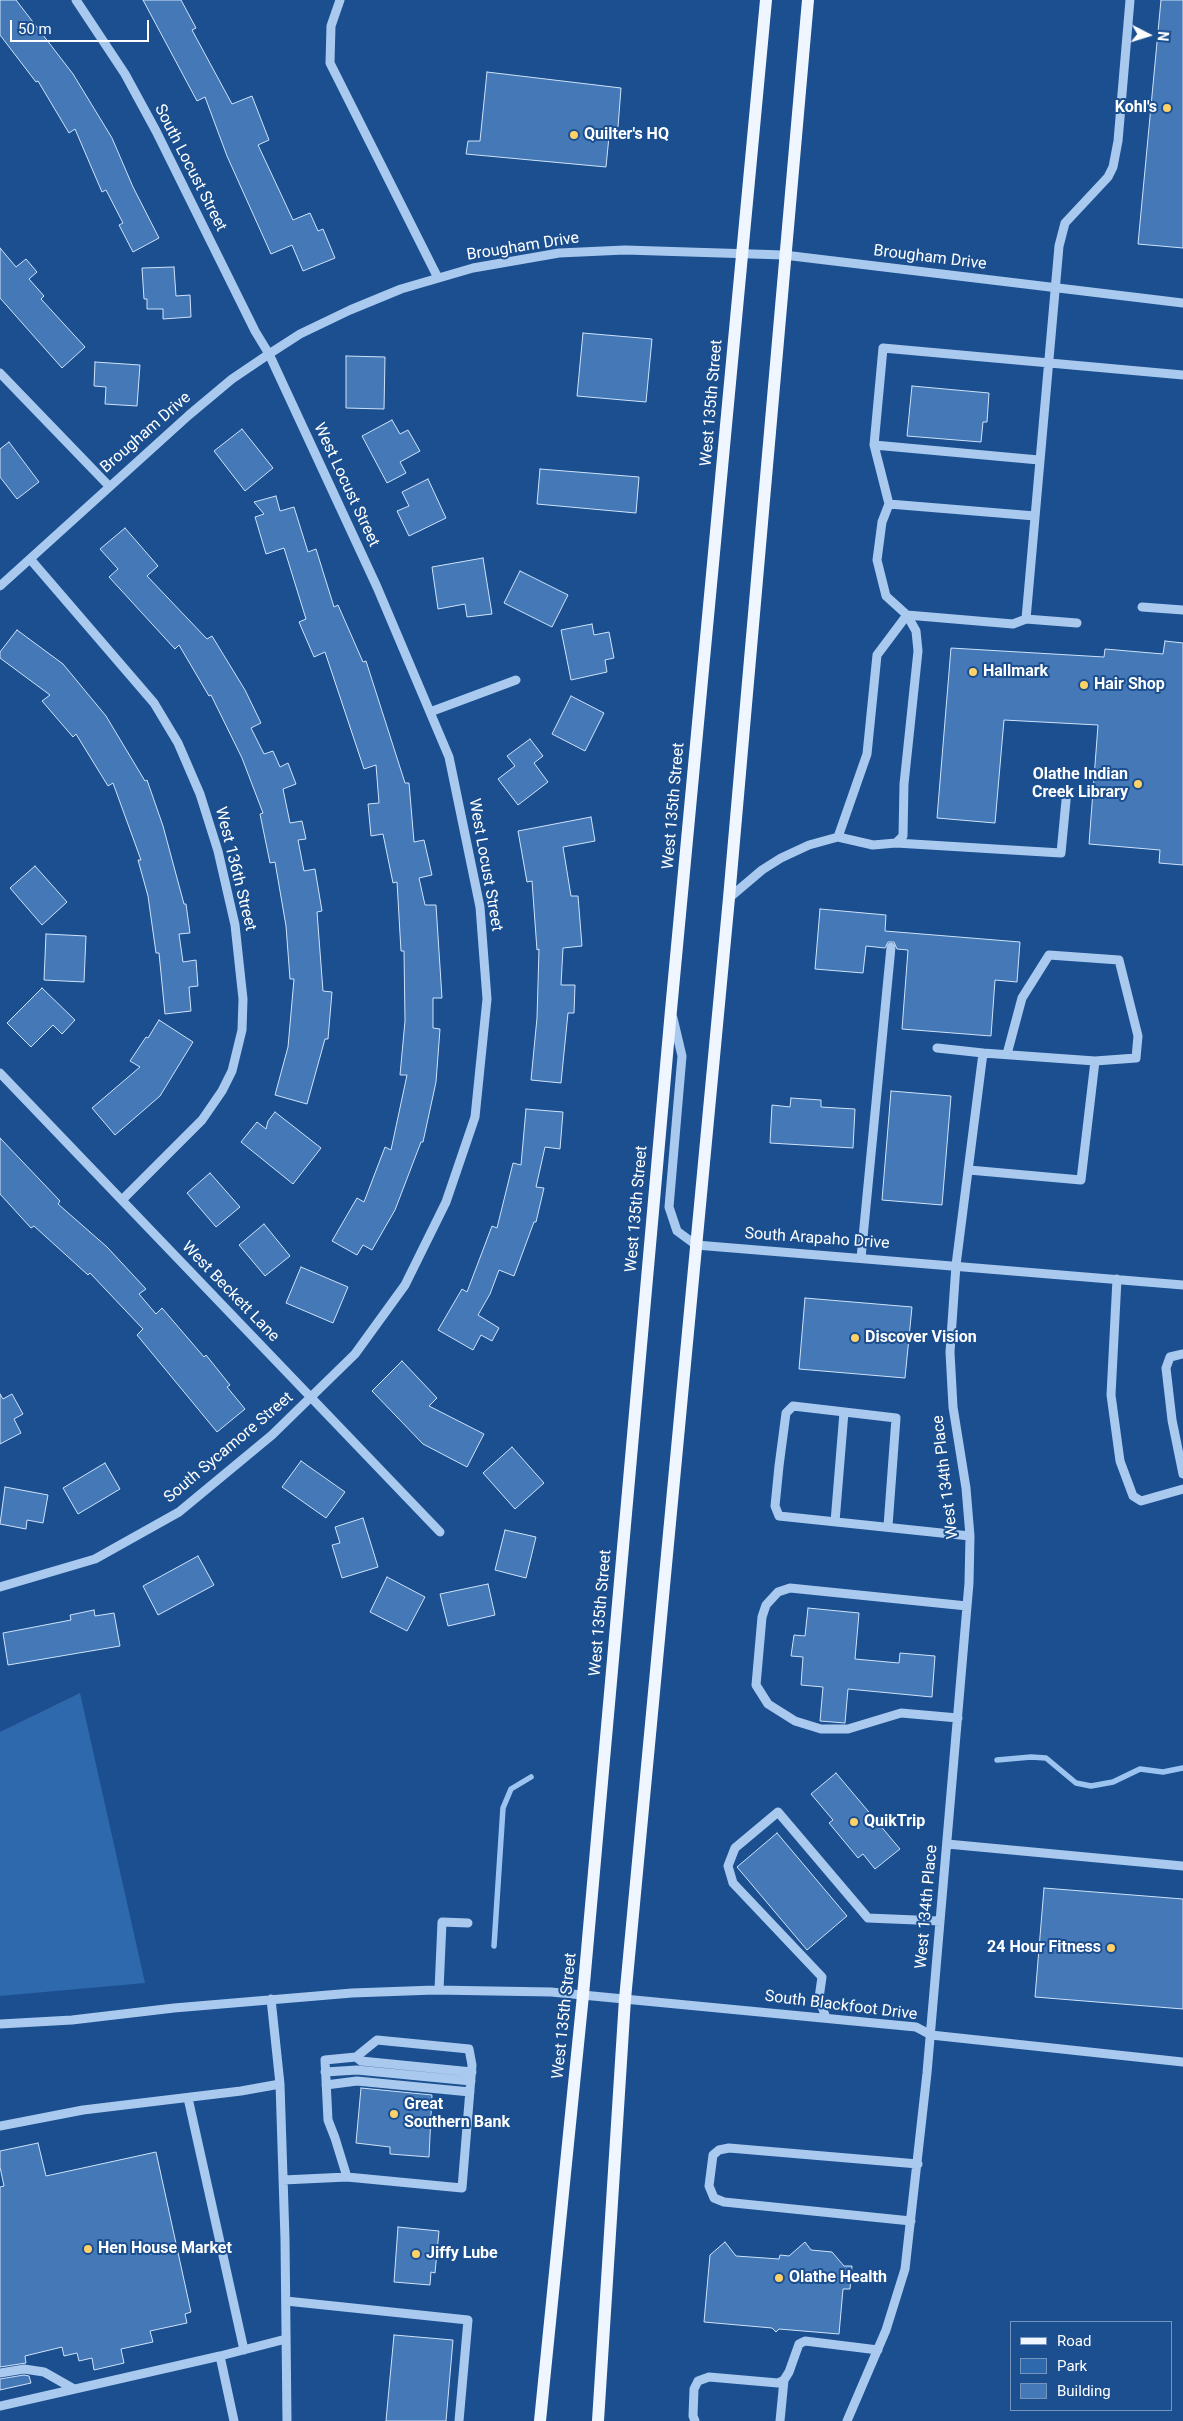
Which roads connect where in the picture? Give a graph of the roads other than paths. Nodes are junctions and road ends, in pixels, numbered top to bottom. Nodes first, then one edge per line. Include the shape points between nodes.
1 (76, 0) edge
2 (340, 0) edge
3 (766, 0) edge
4 (808, 0) edge
5 (1130, 0) edge
6 (742, 255) junction
7 (784, 255) junction
8 (438, 278) junction
9 (1054, 289) junction
10 (1183, 303) edge
11 (269, 354) junction
12 (1048, 363) junction
13 (0, 373) edge
14 (1183, 376) edge
15 (874, 445) junction
16 (1040, 460) junction
17 (109, 486) junction
18 (889, 504) junction
19 (1035, 516) junction
20 (31, 560) junction
21 (0, 586) edge
22 (1142, 607) dead end
23 (1183, 610) edge
24 (907, 615) junction
25 (1026, 619) junction
26 (1077, 623) dead end
27 (516, 680) dead end
28 (430, 712) junction
29 (1067, 790) dead end
30 (838, 837) junction
31 (896, 843) junction
32 (729, 898) junction
33 (891, 947) dead end
34 (671, 1010) junction
35 (937, 1048) dead end
36 (983, 1053) junction
37 (1007, 1054) junction
38 (1095, 1061) junction
39 (0, 1073) edge
40 (969, 1170) junction
41 (122, 1200) junction
42 (696, 1245) junction
43 (861, 1258) junction
44 (956, 1265) junction
45 (1117, 1279) junction
46 (1183, 1285) edge
47 (1183, 1354) edge
48 (311, 1397) junction
49 (844, 1412) junction
50 (1183, 1474) edge
51 (1183, 1489) edge
52 (834, 1522) junction
53 (888, 1526) junction
54 (440, 1532) dead end
55 (970, 1536) junction
56 (0, 1587) edge
57 (967, 1606) junction
58 (958, 1718) junction
59 (947, 1844) junction
60 (1183, 1866) edge
61 (940, 1921) junction
62 (468, 1922) dead end
63 (439, 1990) junction
64 (584, 1995) junction
65 (271, 1999) junction
66 (625, 1999) junction
67 (826, 2018) junction
68 (0, 2024) edge
69 (931, 2035) junction
70 (356, 2057) junction
71 (1183, 2062) edge
72 (325, 2072) junction
73 (472, 2072) junction
74 (280, 2084) junction
75 (326, 2085) junction
76 (470, 2092) junction
77 (188, 2098) junction
78 (0, 2126) edge
79 (918, 2164) junction
80 (346, 2177) junction
81 (283, 2180) junction
82 (911, 2221) junction
83 (286, 2302) junction
84 (286, 2339) junction
85 (244, 2350) junction
86 (878, 2350) junction
87 (220, 2356) junction
88 (0, 2373) edge
89 (784, 2380) junction
90 (74, 2389) junction
91 (0, 2406) edge
92 (234, 2421) edge
93 (287, 2421) edge
94 (459, 2421) edge
95 (540, 2421) edge
96 (598, 2421) edge
97 (695, 2421) edge
98 (780, 2421) edge
99 (847, 2421) edge

1 - 11 street, South Locust Street via 125,74
2 - 8 street via 331,26 330,63
3 - 6 main road, West 135th Street
4 - 7 main road
5 - 9 street via 1113,167 1108,177 1065,223
6 - 7 street, Brougham Drive
6 - 8 street, Brougham Drive via 625,250 559,253 473,268
6 - 34 main road, West 135th Street
7 - 9 street, Brougham Drive
7 - 32 main road
8 - 11 street, Brougham Drive via 350,310 300,334
9 - 10 street, Brougham Drive
9 - 12 street
11 - 17 street, Brougham Drive via 232,379
11 - 28 street, West Locust Street via 377,587
12 - 14 street
12 - 15 street via 884,348
12 - 16 street
13 - 17 street
15 - 16 street
15 - 18 street
16 - 19 street
17 - 20 street, Brougham Drive
18 - 19 street
18 - 24 street via 882,522 877,560 886,596
19 - 25 street
20 - 21 street, Brougham Drive
20 - 41 street, West 136th Street via 154,703 178,743 212,832 235,926 243,1006 242,1030 232,1071 202,1120
22 - 23 street
24 - 25 street via 1013,624
24 - 30 street via 877,655 867,754
24 - 31 street via 916,632 918,651 904,784 903,836
25 - 26 street
27 - 28 street
28 - 48 street, West Locust Street via 449,757 480,907 487,999 475,1117 446,1202 405,1285 355,1354
29 - 31 street via 1061,853
30 - 31 street via 873,845
30 - 32 street via 809,845 782,858
32 - 42 main road
33 - 43 street
34 - 42 street via 682,1056 669,1207 677,1231
34 - 64 main road, West 135th Street
35 - 36 street
36 - 37 street
36 - 40 street, West 134th Place
37 - 38 street
37 - 38 street via 1022,998 1049,955 1119,960 1138,1036 1136,1058
38 - 40 street via 1081,1180
39 - 41 street, West Beckett Lane
40 - 44 street, West 134th Place
41 - 48 street, West Beckett Lane
42 - 43 street, South Arapaho Drive
42 - 66 main road
43 - 44 street, South Arapaho Drive
44 - 45 street, South Arapaho Drive
44 - 55 street, West 134th Place via 950,1352 952,1398
45 - 46 street, South Arapaho Drive
45 - 51 street via 1111,1395 1120,1461 1133,1496 1141,1501
47 - 50 street via 1170,1357 1166,1368
48 - 54 street, West Beckett Lane
48 - 56 street, South Sycamore Street via 272,1435 179,1512 95,1559
49 - 52 street
49 - 52 street via 793,1406 786,1412 775,1506 779,1516
49 - 53 street via 896,1418
52 - 53 street
53 - 55 street
55 - 57 street, West 134th Place
57 - 58 street, West 134th Place
57 - 58 street via 790,1588 778,1592 766,1605 762,1617 756,1685 768,1704 795,1721 821,1729 848,1729 901,1713
58 - 59 street, West 134th Place
59 - 60 street
59 - 61 street, West 134th Place
61 - 67 street via 868,1918 778,1812 735,1848 728,1866 733,1883 822,1977 819,1998
61 - 69 street, West 134th Place
62 - 63 street via 442,1922
63 - 64 street, South Blackfoot Drive
63 - 65 street, South Blackfoot Drive
64 - 66 street, South Blackfoot Drive
64 - 95 main road, West 135th Street
65 - 68 street, South Blackfoot Drive via 72,2020
65 - 74 street
66 - 67 street, South Blackfoot Drive
66 - 96 main road
67 - 69 street, South Blackfoot Drive via 916,2027
69 - 71 street, South Blackfoot Drive
69 - 79 street, West 134th Place
70 - 72 street via 325,2060
70 - 73 street via 361,2062
70 - 73 street via 376,2040 468,2049
72 - 73 street
72 - 75 street
73 - 76 street
74 - 77 street
74 - 81 street
75 - 76 street via 357,2082
75 - 80 street via 328,2120
76 - 80 street via 462,2188
77 - 78 street via 82,2110
77 - 85 street
79 - 82 street, West 134th Place
79 - 82 street via 729,2148 713,2155 709,2186 714,2198 724,2202
80 - 81 street
81 - 83 street
82 - 86 street, West 134th Place via 899,2296
83 - 84 street
83 - 94 street via 468,2320
84 - 85 street
84 - 93 street
85 - 87 street
86 - 89 street via 805,2341 795,2350
86 - 99 street, West 134th Place
87 - 90 street
87 - 92 street
88 - 90 street via 24,2369 44,2372
89 - 97 street via 778,2383 709,2377 698,2381 694,2389
89 - 98 street
90 - 91 street

